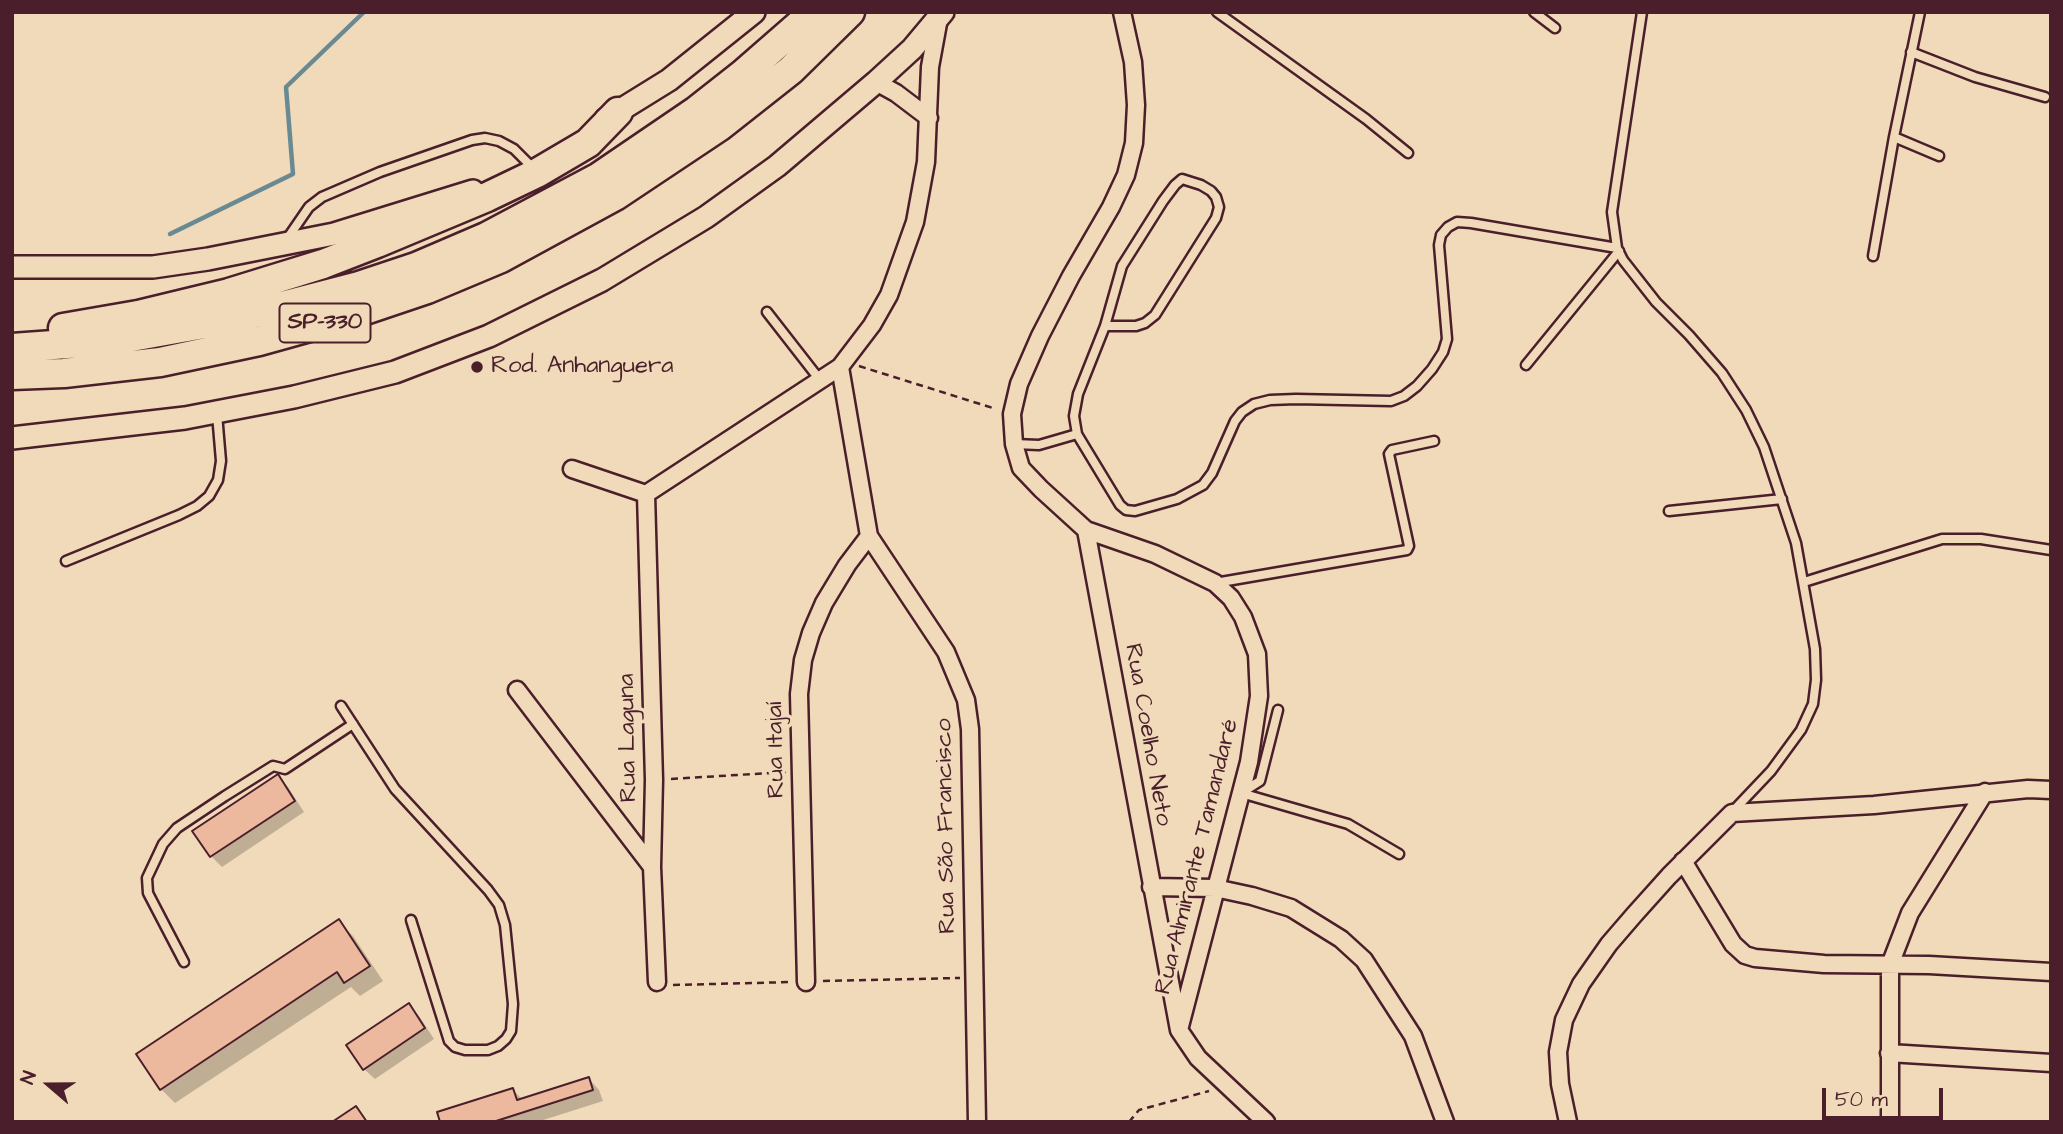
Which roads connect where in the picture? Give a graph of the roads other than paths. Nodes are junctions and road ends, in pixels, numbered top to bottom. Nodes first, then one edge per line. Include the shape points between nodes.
1 (754, 12) edge
2 (814, 12) edge
3 (850, 12) edge
4 (1122, 12) edge
5 (1217, 12) edge
6 (1534, 12) edge
7 (1642, 12) edge
8 (1920, 12) edge
9 (941, 14) edge
10 (1555, 28) dead end
11 (1911, 52) junction
12 (876, 82) junction
13 (2045, 97) dead end
14 (618, 112) junction
15 (929, 118) junction
16 (1894, 138) junction
17 (1408, 153) dead end
18 (1939, 156) dead end
19 (530, 164) junction
20 (284, 245) junction
21 (1618, 249) junction
22 (1873, 256) dead end
23 (12, 267) edge
24 (767, 313) dead end
25 (1105, 326) junction
26 (12, 341) edge
27 (12, 348) edge
28 (843, 364) junction
29 (1526, 365) dead end
30 (12, 375) edge
31 (820, 380) junction
32 (217, 412) junction
33 (1077, 434) junction
34 (12, 438) edge
35 (1434, 441) dead end
36 (1014, 444) junction
37 (572, 469) dead end
38 (646, 494) junction
39 (1782, 499) junction
40 (1670, 511) dead end
41 (1086, 530) junction
42 (869, 536) junction
43 (2051, 551) edge
44 (66, 561) dead end
45 (1804, 582) junction
46 (1215, 583) junction
47 (517, 690) dead end
48 (341, 706) dead end
49 (1278, 710) dead end
50 (353, 724) junction
51 (2051, 790) edge
52 (1985, 792) junction
53 (1241, 793) junction
54 (1732, 813) junction
55 (653, 818) junction
56 (621, 825) junction
57 (1399, 854) dead end
58 (1683, 861) junction
59 (652, 867) junction
60 (1151, 887) junction
61 (1215, 888) junction
62 (411, 920) dead end
63 (184, 962) dead end
64 (1890, 965) junction
65 (2050, 969) edge
66 (657, 982) dead end
67 (806, 982) dead end
68 (1180, 1030) junction
69 (1889, 1054) junction
70 (2051, 1063) edge
71 (977, 1122) edge
72 (1266, 1122) edge
73 (1445, 1122) edge
74 (1568, 1122) edge
75 (1890, 1122) edge

1 - 14 main road via 670,80
2 - 27 highway, SP-330 via 696,111 599,177 486,237 416,267 232,319 108,341
3 - 30 highway, SP-330 via 791,70 720,125 615,196 500,258 427,289 259,341 160,362
4 - 36 street, Rua Almirante Tamandaré via 1136,105 1126,175 1019,384 1012,414
5 - 17 lane
6 - 10 lane
7 - 21 lane via 1612,212
8 - 11 lane
9 - 12 main road
9 - 15 street via 930,67
11 - 13 lane
11 - 16 lane
12 - 15 street
12 - 32 main road via 778,166 706,217 603,280 538,313 394,372
14 - 19 main road
14 - 26 highway via 588,142 537,173 323,264 195,301
15 - 28 street via 926,162 904,258 872,325
16 - 18 lane
16 - 22 lane
19 - 20 main road via 481,188
19 - 20 lane via 499,141 472,140 322,197
20 - 23 main road via 153,267
21 - 29 lane
21 - 33 lane via 1471,223 1448,227 1438,245 1447,339 1443,352 1417,386 1391,401 1296,398 1254,404 1235,421 1202,485 1168,502 1126,510
21 - 39 lane via 1746,410
24 - 31 lane
25 - 25 lane via 1136,326 1155,315 1216,218 1219,207 1211,191 1182,179 1175,185 1122,266
25 - 33 lane via 1078,394
28 - 31 street
28 - 42 street, Rua São Francisco
31 - 38 street
32 - 34 main road
32 - 44 lane via 221,461 209,496 197,506
33 - 36 lane via 1039,445
35 - 46 lane via 1389,454 1407,550
36 - 41 street, Rua Almirante Tamandaré via 1021,468
37 - 38 street
38 - 55 street, Rua Laguna
39 - 40 lane
39 - 45 lane
41 - 46 street, Rua Almirante Tamandaré via 1155,554
41 - 60 street, Rua Coelho Neto
42 - 67 street, Rua Itajaí via 846,565 803,660 799,694
42 - 71 street, Rua São Francisco via 946,652 966,700
43 - 45 lane via 1942,539
45 - 54 lane via 1815,649 1813,704 1801,730 1771,771
46 - 53 street, Rua Almirante Tamandaré via 1243,617 1257,654 1259,696
47 - 56 street
48 - 50 lane
49 - 53 lane via 1260,781
50 - 62 lane via 395,789 499,905 505,925 513,1020 498,1046 466,1051 449,1041
50 - 63 lane via 285,769 273,766 225,796 177,828 163,844 147,878 148,893
51 - 52 street
52 - 54 street via 1874,805
52 - 64 street via 1910,913
53 - 57 lane via 1348,824
53 - 61 street, Rua Almirante Tamandaré
54 - 58 street
55 - 56 street
55 - 59 street, Rua Laguna
56 - 59 street
58 - 64 street via 1732,944 1745,955 1770,961
58 - 74 street via 1609,944 1581,984 1564,1020 1558,1052
59 - 66 street, Rua Laguna
60 - 61 street
60 - 68 street, Rua Coelho Neto
61 - 68 street, Rua Almirante Tamandaré
61 - 73 street via 1291,908 1341,939 1364,960 1413,1036
64 - 65 street
64 - 69 street
68 - 72 street, Rua Coelho Neto via 1198,1058
69 - 70 street
69 - 75 street

